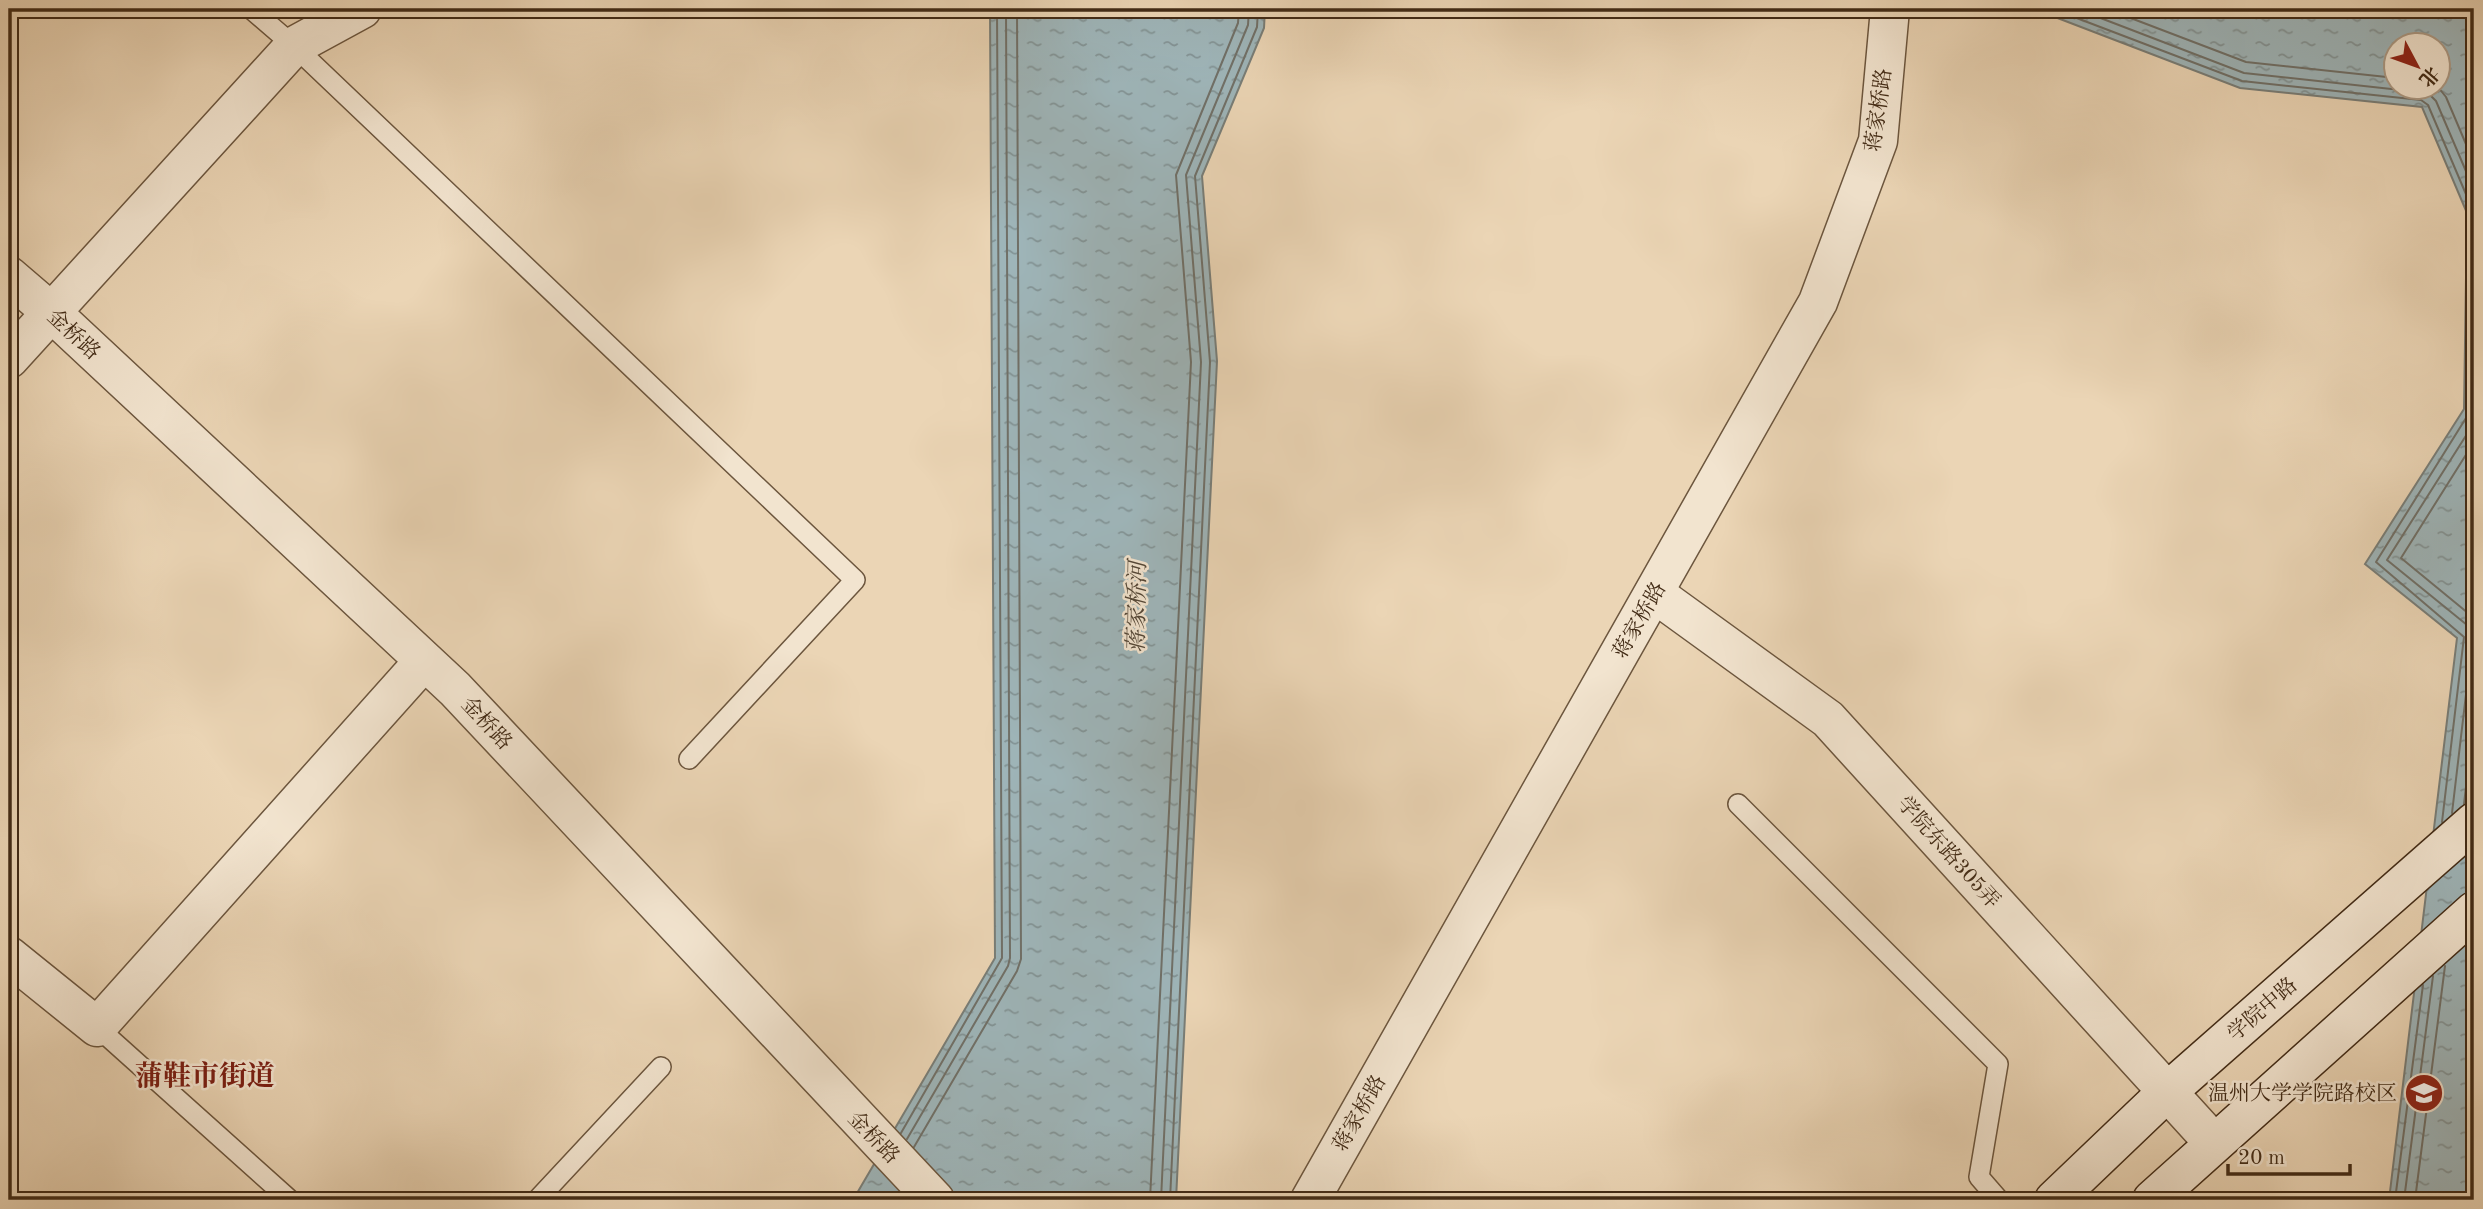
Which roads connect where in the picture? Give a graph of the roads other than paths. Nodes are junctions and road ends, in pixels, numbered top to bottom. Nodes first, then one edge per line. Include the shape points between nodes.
1 (251, 9) edge
2 (362, 9) edge
3 (1886, 9) edge
4 (294, 46) junction
5 (9, 276) edge
6 (51, 312) junction
7 (9, 359) edge
8 (1654, 593) junction
9 (424, 661) junction
10 (689, 760) dead end
11 (1738, 804) dead end
12 (2474, 822) edge
13 (2474, 911) edge
14 (9, 956) edge
15 (97, 1027) junction
16 (661, 1067) dead end
17 (2166, 1093) junction
18 (2214, 1143) junction
19 (290, 1200) edge
20 (537, 1200) edge
21 (935, 1200) edge
22 (1310, 1200) edge
23 (1999, 1200) edge
24 (2054, 1200) edge
25 (2152, 1200) edge

1 - 4 lane
2 - 4 street
3 - 8 street, 蒋家桥路 via 1878,141 1818,302
4 - 6 street
4 - 10 lane via 855,580
5 - 6 street, 金桥路
6 - 7 street
6 - 9 street, 金桥路
8 - 17 street, 学院东路305弄 via 1828,719
8 - 22 street, 蒋家桥路
9 - 15 street
9 - 21 street, 金桥路
11 - 23 lane via 1998,1064 1979,1177
12 - 17 street, 学院中路
13 - 18 street
14 - 15 street
15 - 19 lane
16 - 20 lane
17 - 18 street, 学院东路305弄
17 - 24 street, 学院中路
18 - 25 street

